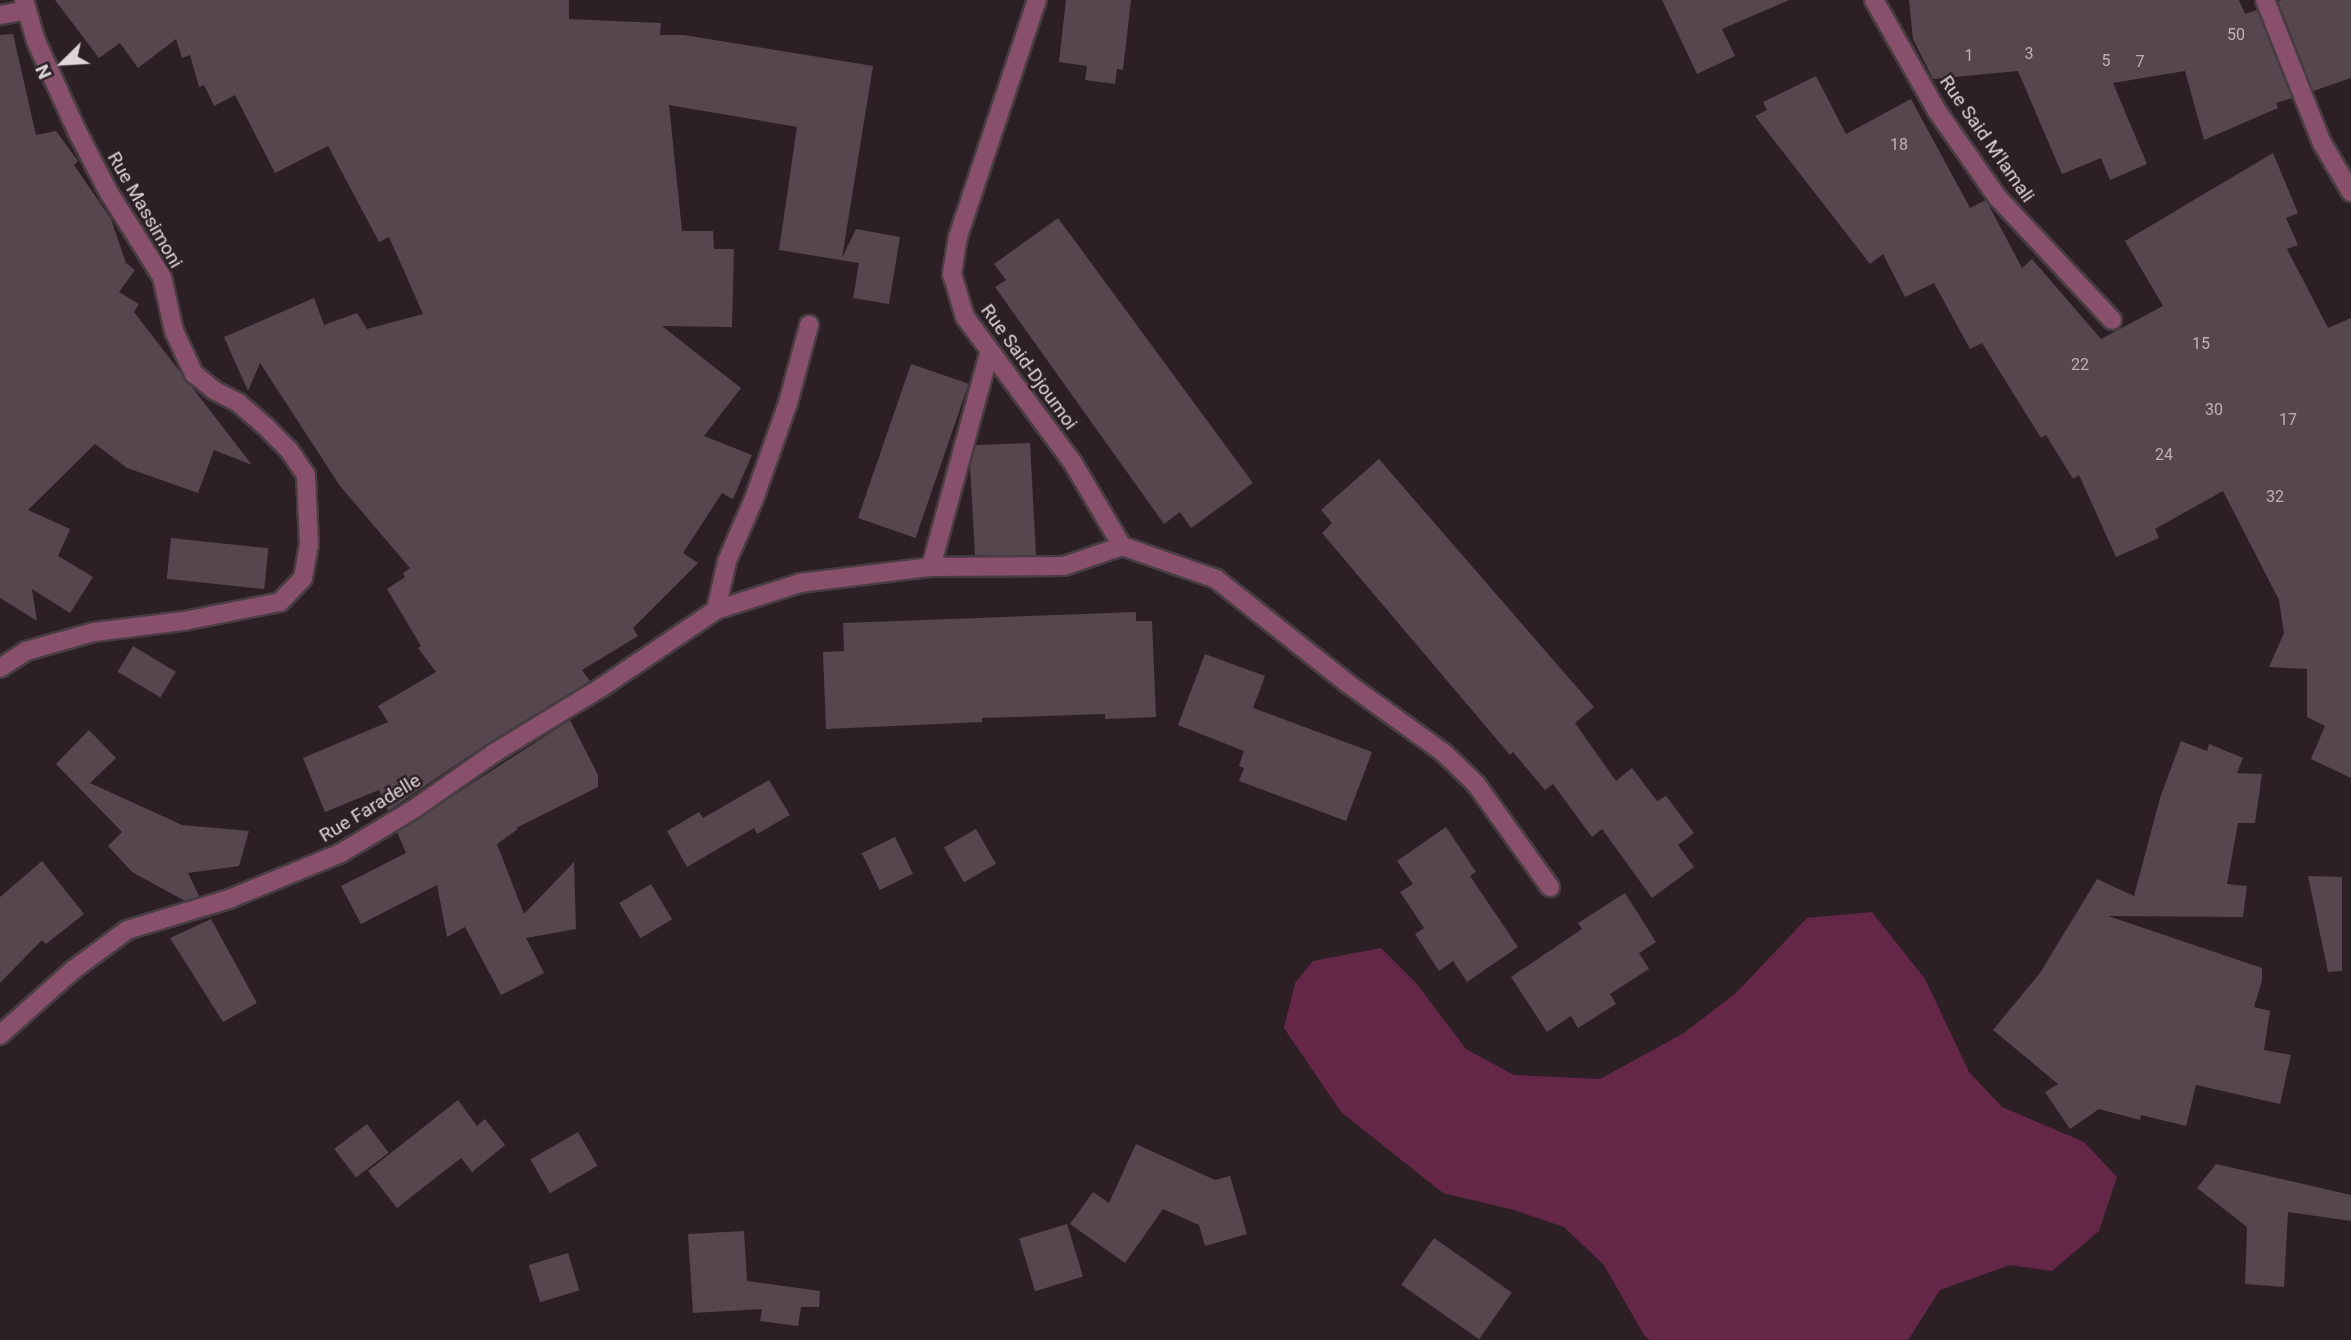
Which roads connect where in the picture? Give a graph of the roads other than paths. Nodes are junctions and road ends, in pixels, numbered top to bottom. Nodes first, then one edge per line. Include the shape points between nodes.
1 (1037, 0) edge
2 (1874, 0) edge
3 (2265, 0) edge
4 (26, 5) edge
5 (0, 15) edge
6 (2351, 192) edge
7 (2112, 320) dead end
8 (809, 325) dead end
9 (989, 352) junction
10 (1122, 546) junction
11 (931, 566) junction
12 (716, 610) junction
13 (0, 668) edge
14 (1550, 887) dead end
15 (0, 1035) edge

1 - 9 street, Rue Said-Djoumoi via 958,237 952,274 965,317
2 - 7 street, Rue Said M'lamali via 1937,111 1998,198
3 - 6 street via 2322,143
4 - 5 street
4 - 13 street, Rue Massimoni via 36,41 77,131 109,193 162,277 174,331 194,374 265,426 306,475 309,545 303,578 281,602 94,632 26,651
8 - 12 street via 788,403 727,561
9 - 10 street, Rue Said-Djoumoi via 1073,463
9 - 11 street
10 - 11 street via 1064,566
10 - 14 street via 1216,579 1347,684 1444,753 1476,784
11 - 12 street via 800,583
12 - 15 street, Rue Faradelle via 341,853 229,899 127,930 73,970

